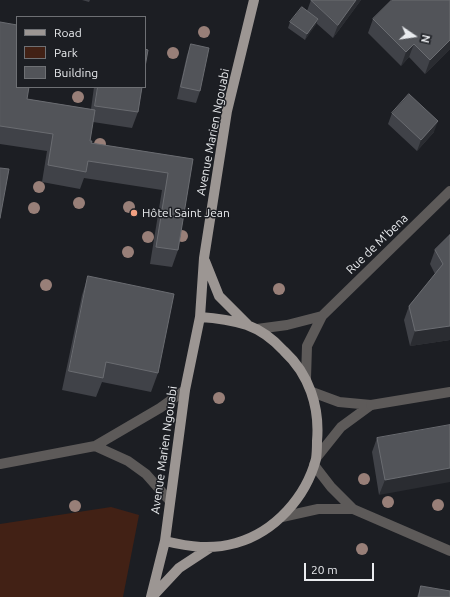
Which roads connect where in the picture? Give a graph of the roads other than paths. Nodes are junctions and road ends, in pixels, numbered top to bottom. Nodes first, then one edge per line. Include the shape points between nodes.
1 (254, 0) edge
2 (450, 191) edge
3 (204, 258) junction
4 (322, 316) junction
5 (200, 317) junction
6 (252, 327) junction
7 (306, 378) junction
8 (185, 390) junction
9 (312, 392) junction
10 (450, 392) edge
11 (371, 405) junction
12 (95, 446) junction
13 (315, 461) junction
14 (0, 464) edge
15 (169, 500) junction
16 (354, 509) junction
17 (282, 517) junction
18 (165, 541) junction
19 (211, 547) junction
20 (450, 551) edge
21 (151, 597) edge

1 - 3 main road, Avenue Marien Ngouabi via 227,111
2 - 4 street, Rue de M'bena
3 - 5 main road, Avenue Marien Ngouabi
3 - 6 main road via 219,296
4 - 6 street, Rue de M'bena via 287,325
4 - 7 street, Rue de M'bena via 307,346
5 - 6 main road via 224,319
5 - 8 main road, Avenue Marien Ngouabi
6 - 7 main road via 276,342 293,358
7 - 9 main road
8 - 12 street via 160,408
8 - 15 main road, Avenue Marien Ngouabi
9 - 11 street via 339,402
9 - 13 main road via 319,424
10 - 11 street
11 - 13 street via 341,427
12 - 14 street
12 - 15 street via 128,461 146,474
13 - 16 street via 331,487
13 - 17 main road via 301,493
15 - 18 main road, Avenue Marien Ngouabi
16 - 17 street via 318,509
16 - 20 street
17 - 19 main road via 261,533 237,542
18 - 19 main road
18 - 21 main road, Avenue Marien Ngouabi
19 - 21 main road via 179,568

